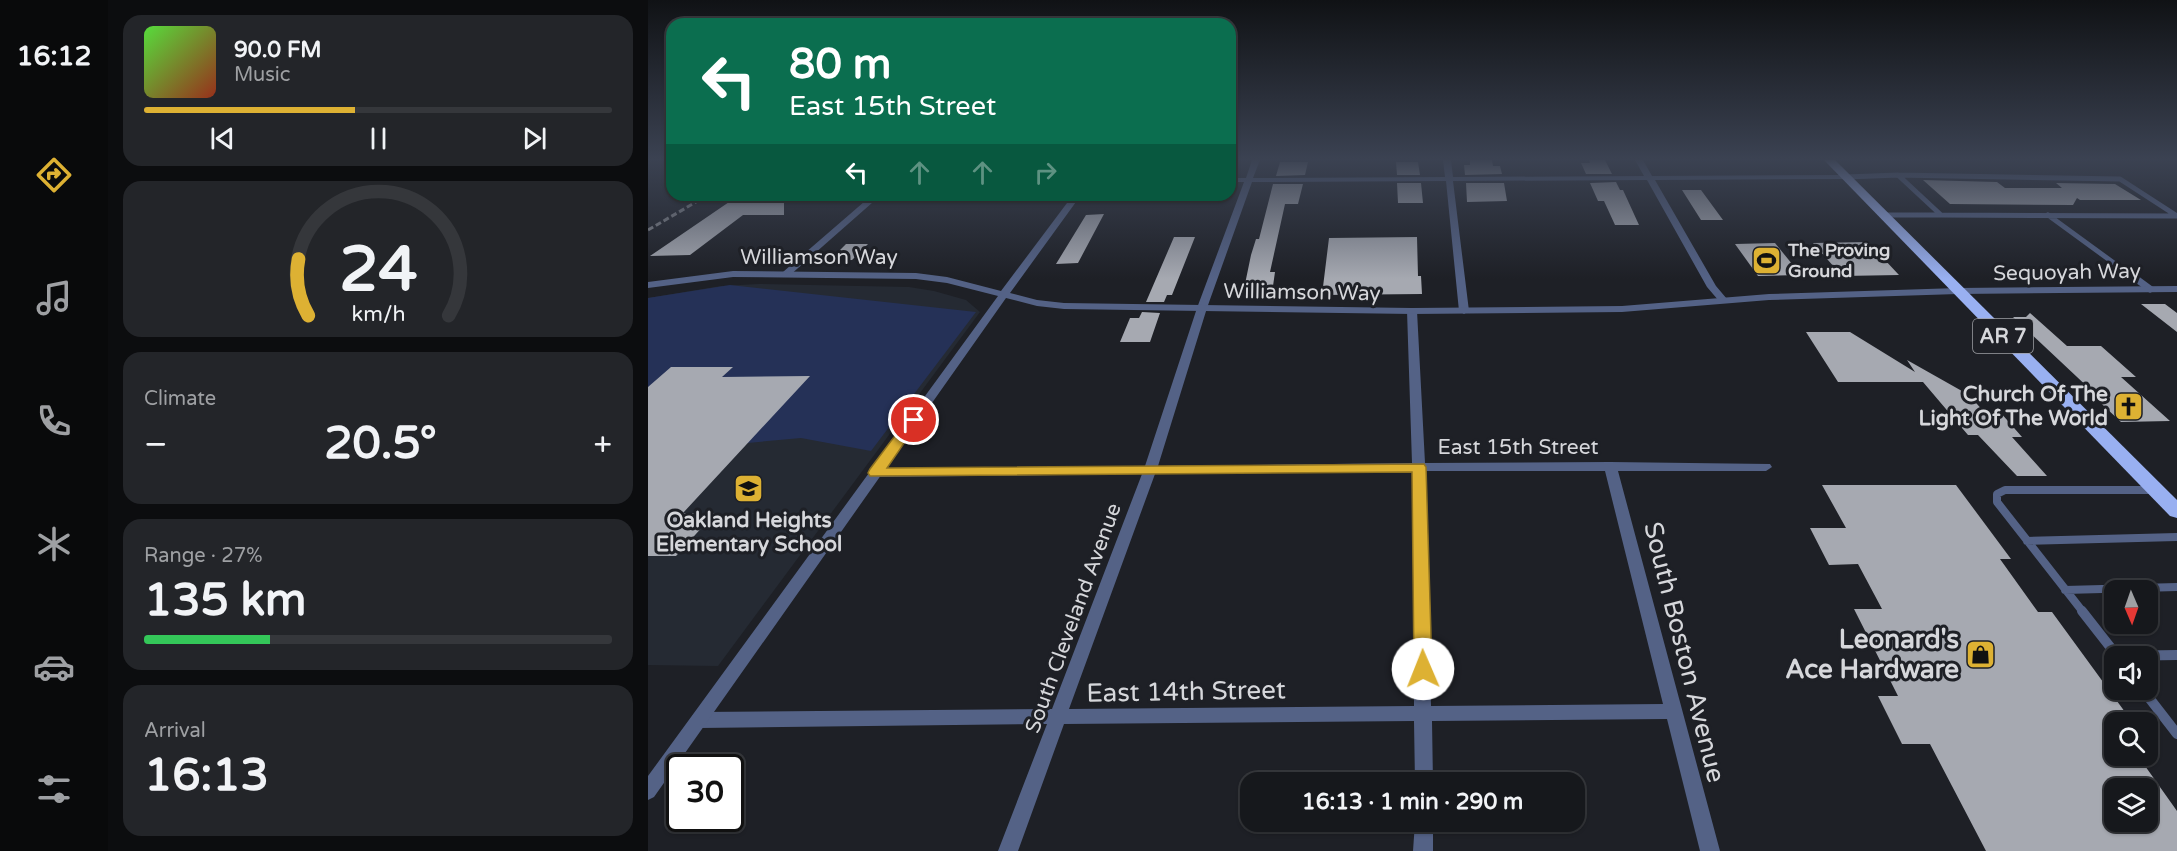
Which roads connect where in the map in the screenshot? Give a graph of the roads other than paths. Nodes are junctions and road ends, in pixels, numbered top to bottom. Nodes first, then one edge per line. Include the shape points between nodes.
1 (1242, 200) edge
2 (1451, 200) edge
3 (1661, 200) edge
4 (1868, 200) edge
5 (1924, 200) edge
6 (2152, 200) edge
7 (870, 201) edge
8 (1073, 201) edge
9 (1883, 215) junction
10 (1941, 215) junction
11 (2048, 215) junction
12 (2177, 216) edge
13 (786, 274) junction
14 (648, 285) edge
15 (2150, 289) junction
16 (2177, 290) edge
17 (1958, 291) junction
18 (1003, 294) junction
19 (1722, 300) junction
20 (1202, 308) junction
21 (1412, 311) junction
22 (1464, 311) junction
23 (1610, 466) junction
24 (1419, 467) junction
25 (1766, 467) dead end
26 (1150, 470) junction
27 (875, 473) junction
28 (2156, 490) junction
29 (2177, 511) edge
30 (2177, 537) edge
31 (2027, 541) junction
32 (2177, 587) edge
33 (2065, 590) junction
34 (2108, 646) edge
35 (2177, 655) edge
36 (2158, 656) edge
37 (2151, 700) edge
38 (1674, 711) junction
39 (1424, 714) junction
40 (1058, 718) junction
41 (699, 720) junction
42 (2177, 734) edge
43 (1424, 772) edge
44 (648, 791) edge
45 (1424, 832) edge
46 (1008, 851) edge
47 (1423, 851) edge
48 (1710, 851) edge

1 - 20 street, South Cleveland Avenue
2 - 22 street
3 - 19 street
4 - 9 highway, AR 7
5 - 10 lane
6 - 12 lane
7 - 13 street
8 - 18 street
9 - 10 lane
9 - 17 highway, AR 7
10 - 11 lane
11 - 12 lane
11 - 15 lane
13 - 14 street, Williamson Way via 733,274
13 - 18 street, Williamson Way via 916,276
15 - 16 street, Sequoyah Way
15 - 17 street, Sequoyah Way
17 - 19 street, Williamson Way
17 - 28 highway, AR 7
18 - 20 street, Williamson Way via 1064,306
18 - 27 street
19 - 22 street, Williamson Way via 1622,309
20 - 21 street, Williamson Way
20 - 26 street, South Cleveland Avenue
21 - 22 street, Williamson Way
21 - 24 street
23 - 24 street, East 15th Street
23 - 25 street, East 15th Street
23 - 38 street, South Boston Avenue
24 - 26 street, East 15th Street
24 - 39 street
26 - 27 street, East 15th Street
26 - 40 street, South Cleveland Avenue
27 - 41 street
28 - 29 highway, AR 7
28 - 31 lane via 1999,491 1997,502
30 - 31 lane
31 - 33 lane
32 - 33 lane
33 - 34 lane
35 - 36 lane
37 - 42 lane
38 - 39 street, East 14th Street
38 - 48 street, South Boston Avenue
39 - 40 street, East 14th Street
39 - 43 street
40 - 41 street, East 14th Street
40 - 46 street, South Cleveland Avenue
41 - 44 street
45 - 47 street

